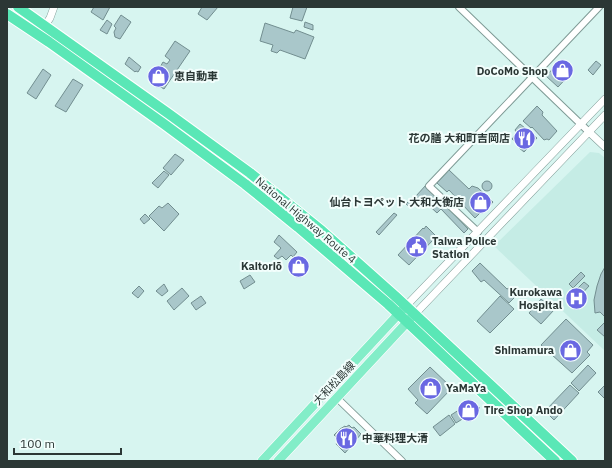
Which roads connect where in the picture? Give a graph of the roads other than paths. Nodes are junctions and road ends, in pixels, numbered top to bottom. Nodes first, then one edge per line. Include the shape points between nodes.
1 (54, 7) edge
2 (459, 7) edge
3 (599, 7) edge
4 (22, 10) edge
5 (7, 14) edge
6 (45, 25) junction
7 (38, 35) junction
8 (532, 78) junction
9 (605, 99) edge
10 (605, 115) edge
11 (581, 124) junction
12 (589, 132) junction
13 (605, 147) edge
14 (478, 232) junction
15 (406, 306) junction
16 (398, 314) junction
17 (414, 314) junction
18 (407, 322) junction
19 (336, 398) junction
20 (262, 461) edge
21 (278, 461) edge
22 (402, 461) edge
23 (555, 461) edge
24 (572, 461) edge

1 - 6 street
2 - 8 street
3 - 8 street
4 - 6 highway, National Highway Route 4
5 - 7 highway, National Highway Route 4
6 - 7 street
6 - 15 highway, National Highway Route 4 via 250,173 322,231
7 - 16 highway, National Highway Route 4 via 245,184
8 - 11 street
8 - 14 street via 429,186
9 - 11 street
10 - 12 street
11 - 12 street
11 - 14 street
12 - 13 street
12 - 17 street
14 - 15 street
15 - 16 main road, 大和松島線
15 - 17 highway, National Highway Route 4
16 - 18 highway, National Highway Route 4
16 - 20 main road, 大和松島線
17 - 18 main road, 大和松島線
17 - 24 highway, National Highway Route 4
18 - 19 main road, 大和松島線
18 - 23 highway, National Highway Route 4
19 - 21 main road, 大和松島線
19 - 22 street

